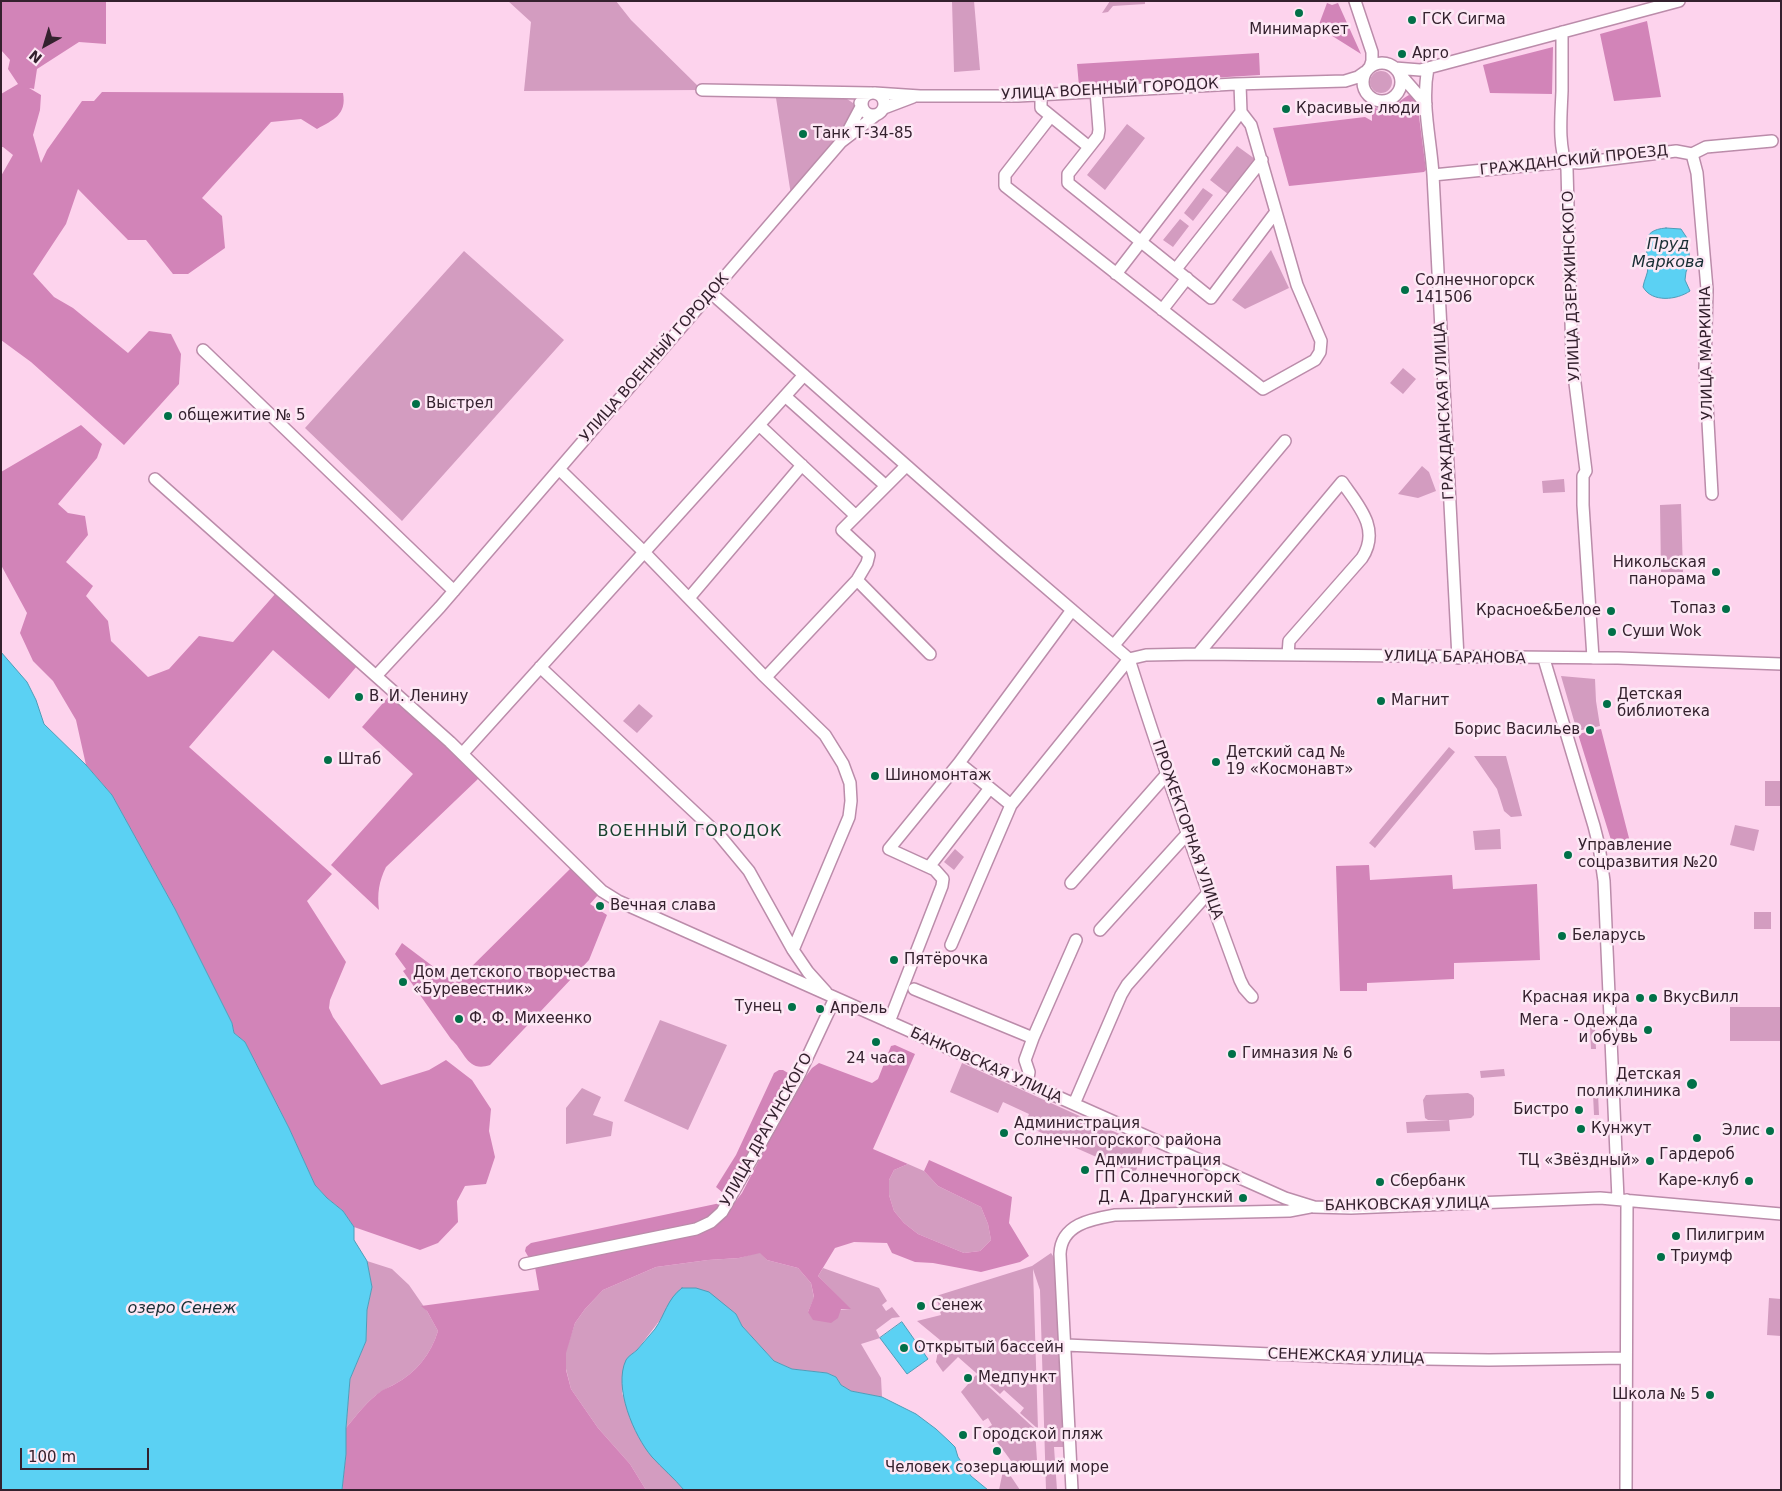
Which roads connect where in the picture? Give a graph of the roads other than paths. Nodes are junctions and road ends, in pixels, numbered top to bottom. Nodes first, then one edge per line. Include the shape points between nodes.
1 (1355, 1) edge
2 (1679, 1) edge
3 (1562, 32) junction
4 (1372, 52) junction
5 (1384, 63) junction
6 (1424, 69) junction
7 (1368, 70) junction
8 (1400, 80) junction
9 (1345, 81) junction
10 (1240, 84) junction
11 (702, 90) dead end
12 (839, 91) junction
13 (1365, 91) junction
14 (1096, 92) junction
15 (873, 93) junction
16 (1041, 95) junction
17 (920, 96) junction
18 (1426, 104) junction
19 (862, 105) junction
20 (880, 112) junction
21 (1241, 112) junction
22 (1051, 116) junction
23 (1772, 141) dead end
24 (841, 142) junction
25 (1089, 146) junction
26 (1692, 154) junction
27 (1262, 160) junction
28 (1565, 162) junction
29 (1433, 175) junction
30 (1275, 213) junction
31 (1141, 242) junction
32 (1176, 269) junction
33 (1116, 274) junction
34 (1187, 278) junction
35 (711, 293) junction
36 (1162, 310) junction
37 (204, 350) dead end
38 (804, 375) junction
39 (785, 396) junction
40 (759, 425) junction
41 (1285, 441) dead end
42 (802, 466) junction
43 (906, 466) junction
44 (559, 469) junction
45 (155, 479) dead end
46 (886, 486) junction
47 (1712, 494) dead end
48 (856, 516) junction
49 (644, 552) junction
50 (857, 580) junction
51 (454, 591) junction
52 (689, 598) junction
53 (1072, 610) junction
54 (1114, 646) junction
55 (930, 654) dead end
56 (1198, 654) junction
57 (1288, 655) junction
58 (1129, 658) junction
59 (1458, 658) junction
60 (1593, 658) junction
61 (1544, 659) junction
62 (1561, 659) junction
63 (1781, 664) edge
64 (540, 667) junction
65 (1548, 674) junction
66 (376, 676) junction
67 (766, 677) junction
68 (462, 754) junction
69 (959, 764) junction
70 (1167, 774) junction
71 (990, 788) junction
72 (1011, 805) junction
73 (1188, 833) junction
74 (929, 867) junction
75 (1071, 883) dead end
76 (1208, 893) junction
77 (1100, 930) dead end
78 (1076, 940) dead end
79 (951, 945) dead end
80 (793, 950) junction
81 (914, 989) dead end
82 (832, 997) junction
83 (1252, 997) dead end
84 (889, 1022) junction
85 (1033, 1038) junction
86 (1027, 1084) junction
87 (1074, 1104) junction
88 (1622, 1200) junction
89 (1314, 1207) junction
90 (1781, 1214) edge
91 (525, 1264) dead end
92 (1066, 1345) junction
93 (1626, 1358) junction
94 (1072, 1490) edge
95 (1626, 1490) edge

1 - 4 street
2 - 3 street
3 - 6 street
3 - 28 street, УЛИЦА ДЗЕРЖИНСКОГО via 1560,121
4 - 5 street
4 - 7 street
5 - 7 street
5 - 8 street
6 - 8 street
6 - 8 street
6 - 18 street, ГРАЖДАНСКАЯ УЛИЦА
7 - 9 street
7 - 13 street via 1363,79
8 - 13 street via 1389,100 1378,101
8 - 18 street via 1406,88 1417,92
9 - 10 street, УЛИЦА ВОЕННЫЙ ГОРОДОК
9 - 13 street
10 - 14 street, УЛИЦА ВОЕННЫЙ ГОРОДОК
10 - 21 street
11 - 12 street, УЛИЦА ВОЕННЫЙ ГОРОДОК
12 - 15 street, УЛИЦА ВОЕННЫЙ ГОРОДОК
12 - 19 street
14 - 16 street, УЛИЦА ВОЕННЫЙ ГОРОДОК
14 - 25 street via 1100,130
15 - 17 street, УЛИЦА ВОЕННЫЙ ГОРОДОК
15 - 19 street via 864,98
15 - 20 street via 884,99
16 - 17 street, УЛИЦА ВОЕННЫЙ ГОРОДОК
16 - 22 street via 1041,108
17 - 20 street, УЛИЦА ВОЕННЫЙ ГОРОДОК
18 - 29 street, ГРАЖДАНСКАЯ УЛИЦА
19 - 20 street via 866,113
19 - 24 street
20 - 24 street, УЛИЦА ВОЕННЫЙ ГОРОДОК
21 - 27 street via 1251,125
21 - 31 street
22 - 25 street
22 - 33 street via 1005,176 1005,186
23 - 26 street, ГРАЖДАНСКИЙ ПРОЕЗД via 1706,147
24 - 35 street, УЛИЦА ВОЕННЫЙ ГОРОДОК
25 - 31 street via 1068,174 1068,183
26 - 28 street, ГРАЖДАНСКИЙ ПРОЕЗД via 1676,151
26 - 47 street, УЛИЦА МАРКИНА via 1697,173 1707,288 1705,368
27 - 30 street
27 - 32 street
28 - 29 street, ГРАЖДАНСКИЙ ПРОЕЗД
28 - 60 street, УЛИЦА ДЗЕРЖИНСКОГО via 1572,359 1586,471 1583,476 1583,505
29 - 59 street, ГРАЖДАНСКАЯ УЛИЦА
30 - 34 street via 1212,298
30 - 36 street via 1297,285 1321,341 1315,360 1263,389
31 - 32 street
31 - 33 street
32 - 34 street
33 - 36 street
34 - 36 street
35 - 38 street
35 - 44 street, УЛИЦА ВОЕННЫЙ ГОРОДОК
37 - 51 street
38 - 39 street
38 - 43 street
39 - 40 street
39 - 46 street
40 - 42 street
40 - 49 street
41 - 54 street
42 - 48 street
42 - 52 street
43 - 46 street
43 - 53 street
44 - 49 street
44 - 51 street, УЛИЦА ВОЕННЫЙ ГОРОДОК
45 - 66 street, БАНКОВСКАЯ УЛИЦА
46 - 48 street
48 - 50 street via 842,530 868,555
49 - 52 street
49 - 64 street
50 - 55 street
50 - 67 street
51 - 66 street, УЛИЦА ВОЕННЫЙ ГОРОДОК
52 - 67 street
53 - 54 street
53 - 69 street
54 - 58 street
56 - 57 street, УЛИЦА БАРАНОВА
56 - 57 street via 1342,482 1364,515 1369,542 1362,558 1289,640
56 - 58 street, УЛИЦА БАРАНОВА
57 - 59 street, УЛИЦА БАРАНОВА
58 - 70 street, ПРОЖЕКТОРНАЯ УЛИЦА
58 - 72 street
59 - 61 street, УЛИЦА БАРАНОВА
60 - 62 street, УЛИЦА БАРАНОВА
60 - 63 street, УЛИЦА БАРАНОВА
61 - 62 street, УЛИЦА БАРАНОВА
61 - 65 street
62 - 65 street via 1552,664
64 - 68 street
64 - 80 street via 720,836 749,871
65 - 88 street via 1594,826 1604,881
66 - 68 street, БАНКОВСКАЯ УЛИЦА
67 - 80 street via 825,735 843,764 850,783 849,817
68 - 82 street, БАНКОВСКАЯ УЛИЦА via 608,895
69 - 71 street
69 - 74 street via 888,849
70 - 73 street, ПРОЖЕКТОРНАЯ УЛИЦА
70 - 75 street
71 - 72 street
71 - 74 street
72 - 79 street
73 - 76 street, ПРОЖЕКТОРНАЯ УЛИЦА
73 - 77 street
74 - 84 street via 939,873 943,879 942,886
76 - 83 street, ПРОЖЕКТОРНАЯ УЛИЦА via 1240,980
76 - 87 street via 1127,985
78 - 85 street
80 - 82 street via 808,972
81 - 85 street
82 - 84 street, БАНКОВСКАЯ УЛИЦА
82 - 91 street, УЛИЦА ДРАГУНСКОГО via 800,1075 719,1216 696,1229
84 - 86 street, БАНКОВСКАЯ УЛИЦА
85 - 86 street via 1025,1060 1029,1076
86 - 87 street, БАНКОВСКАЯ УЛИЦА
87 - 89 street, БАНКОВСКАЯ УЛИЦА via 1285,1198
88 - 89 street, БАНКОВСКАЯ УЛИЦА
88 - 90 street, БАНКОВСКАЯ УЛИЦА
88 - 93 street
89 - 92 street via 1289,1211 1125,1214 1082,1222 1071,1230 1060,1246
92 - 93 street, СЕНЕЖСКАЯ УЛИЦА via 1362,1358
92 - 94 street
93 - 95 street

